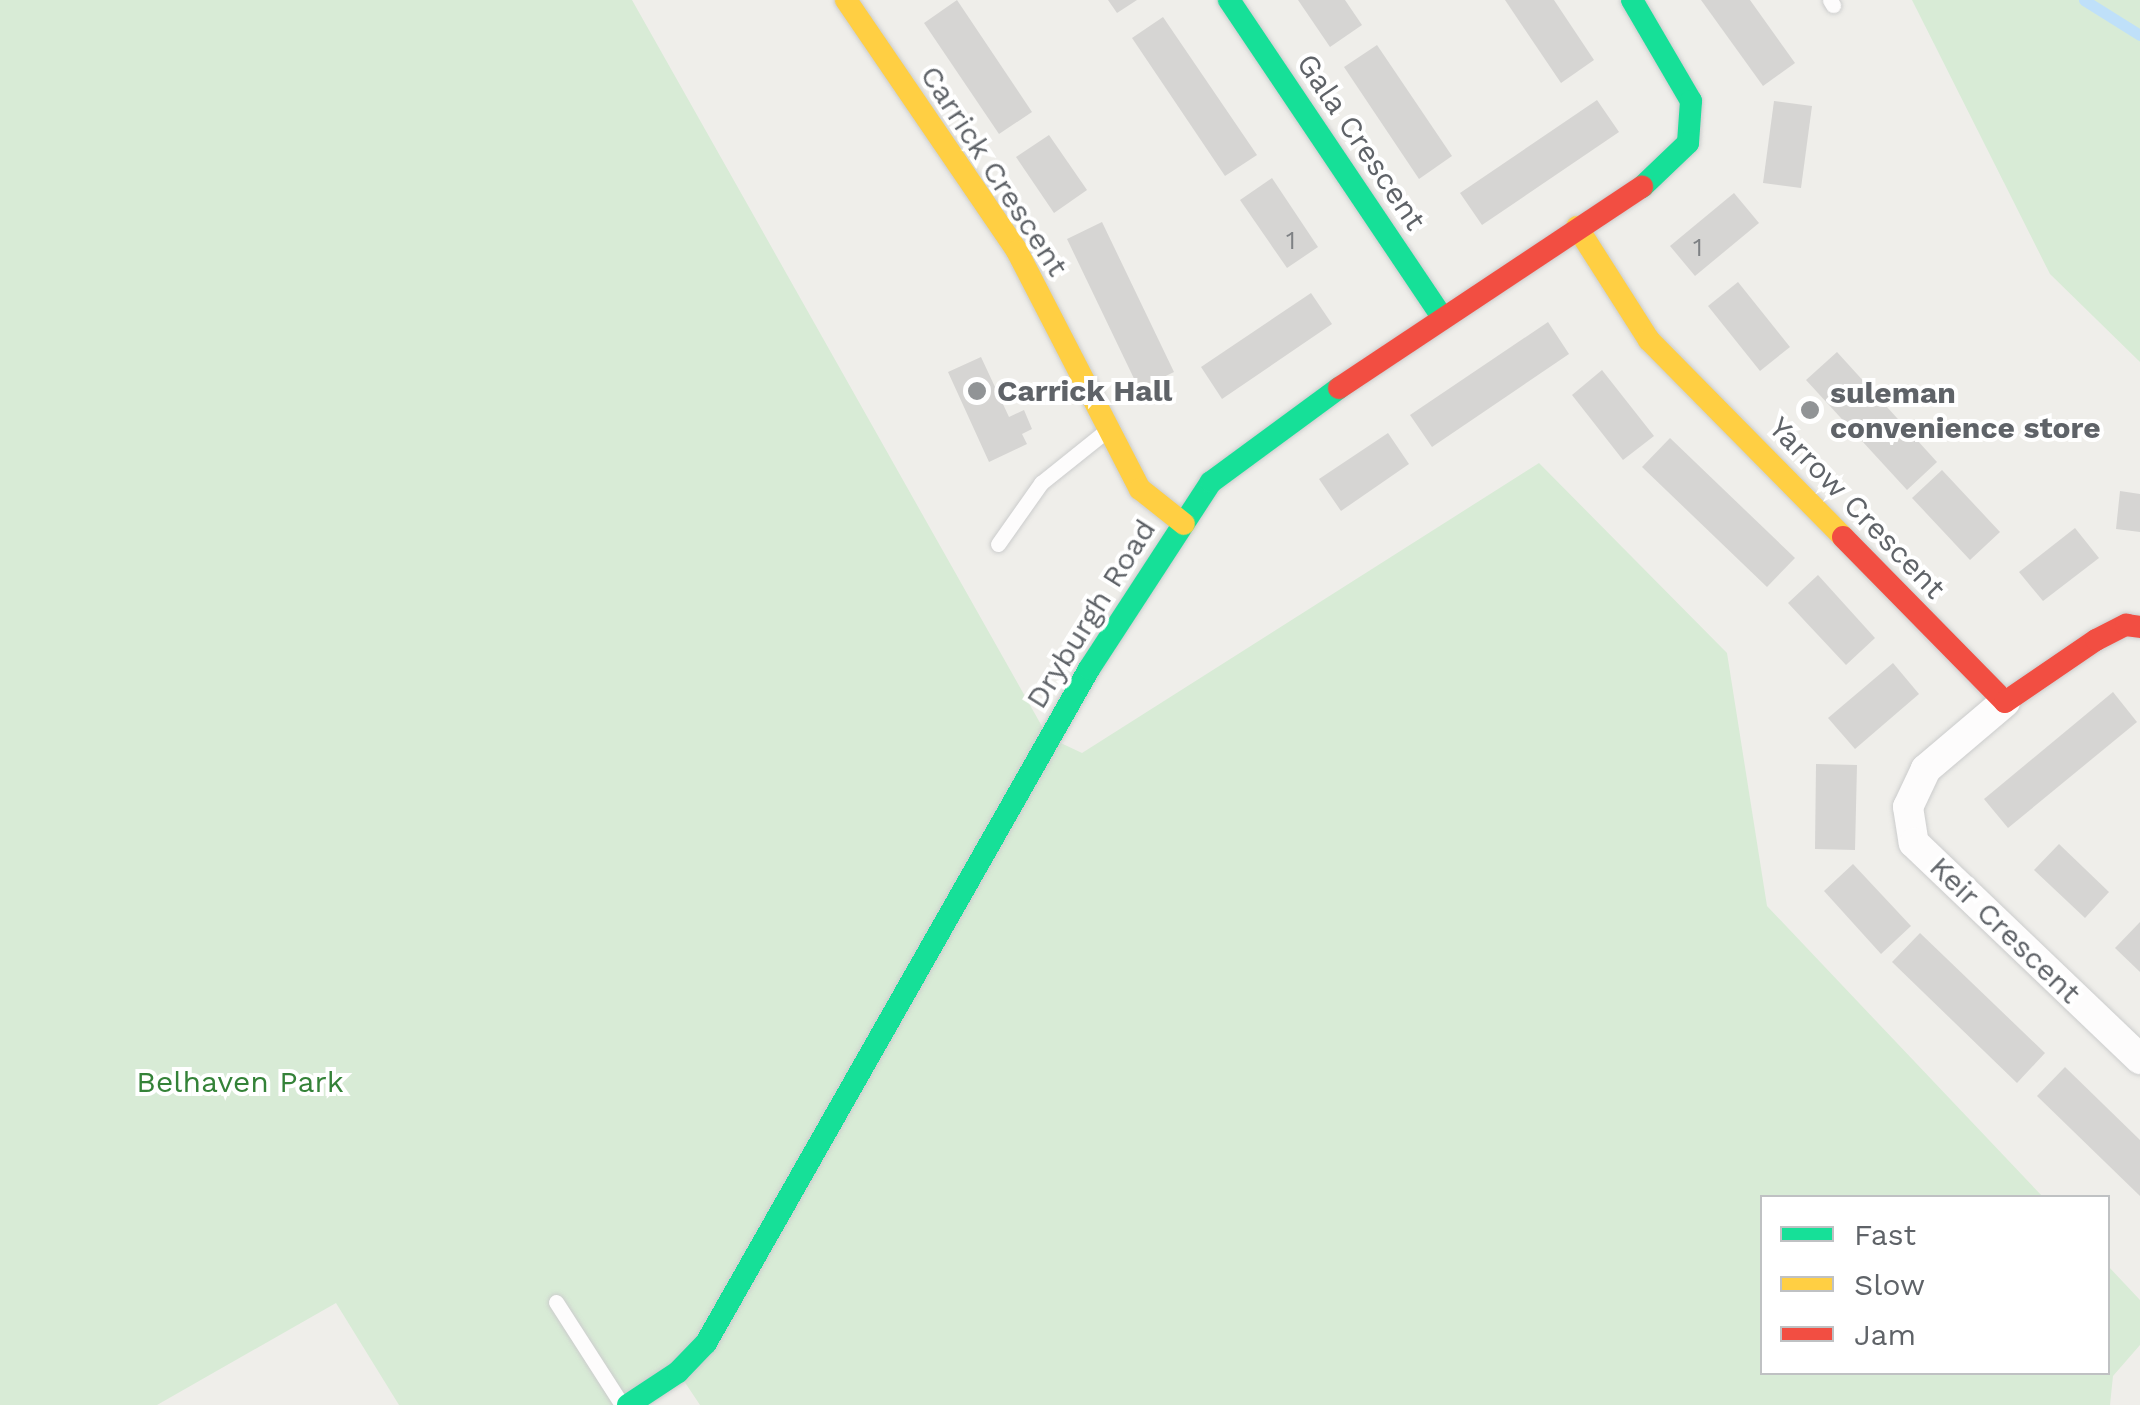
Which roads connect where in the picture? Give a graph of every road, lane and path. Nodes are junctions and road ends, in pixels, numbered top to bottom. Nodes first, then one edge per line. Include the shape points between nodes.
1 (846, 0) edge
2 (1229, 0) edge
3 (1632, 0) edge
4 (1577, 226) junction
5 (1442, 318) junction
6 (1106, 431) junction
7 (1184, 524) junction
8 (998, 544) dead end
9 (2140, 628) edge
10 (2005, 702) junction
11 (2140, 1059) edge
12 (556, 1302) dead end
13 (624, 1405) edge

1 - 6 street, Carrick Crescent via 1017,252
2 - 5 street, Gala Crescent
3 - 4 street, Dryburgh Road via 1691,101 1688,142 1664,172
4 - 5 street, Dryburgh Road
4 - 10 street, Yarrow Crescent via 1650,340
5 - 7 street, Dryburgh Road via 1260,440 1211,482
6 - 7 street, Carrick Crescent via 1140,489
6 - 8 lane via 1042,483
7 - 13 street, Dryburgh Road via 1048,738 706,1343 678,1372
9 - 10 street via 2126,625 2096,640
10 - 11 street, Keir Crescent via 1926,770 1908,808 1914,843
12 - 13 lane

